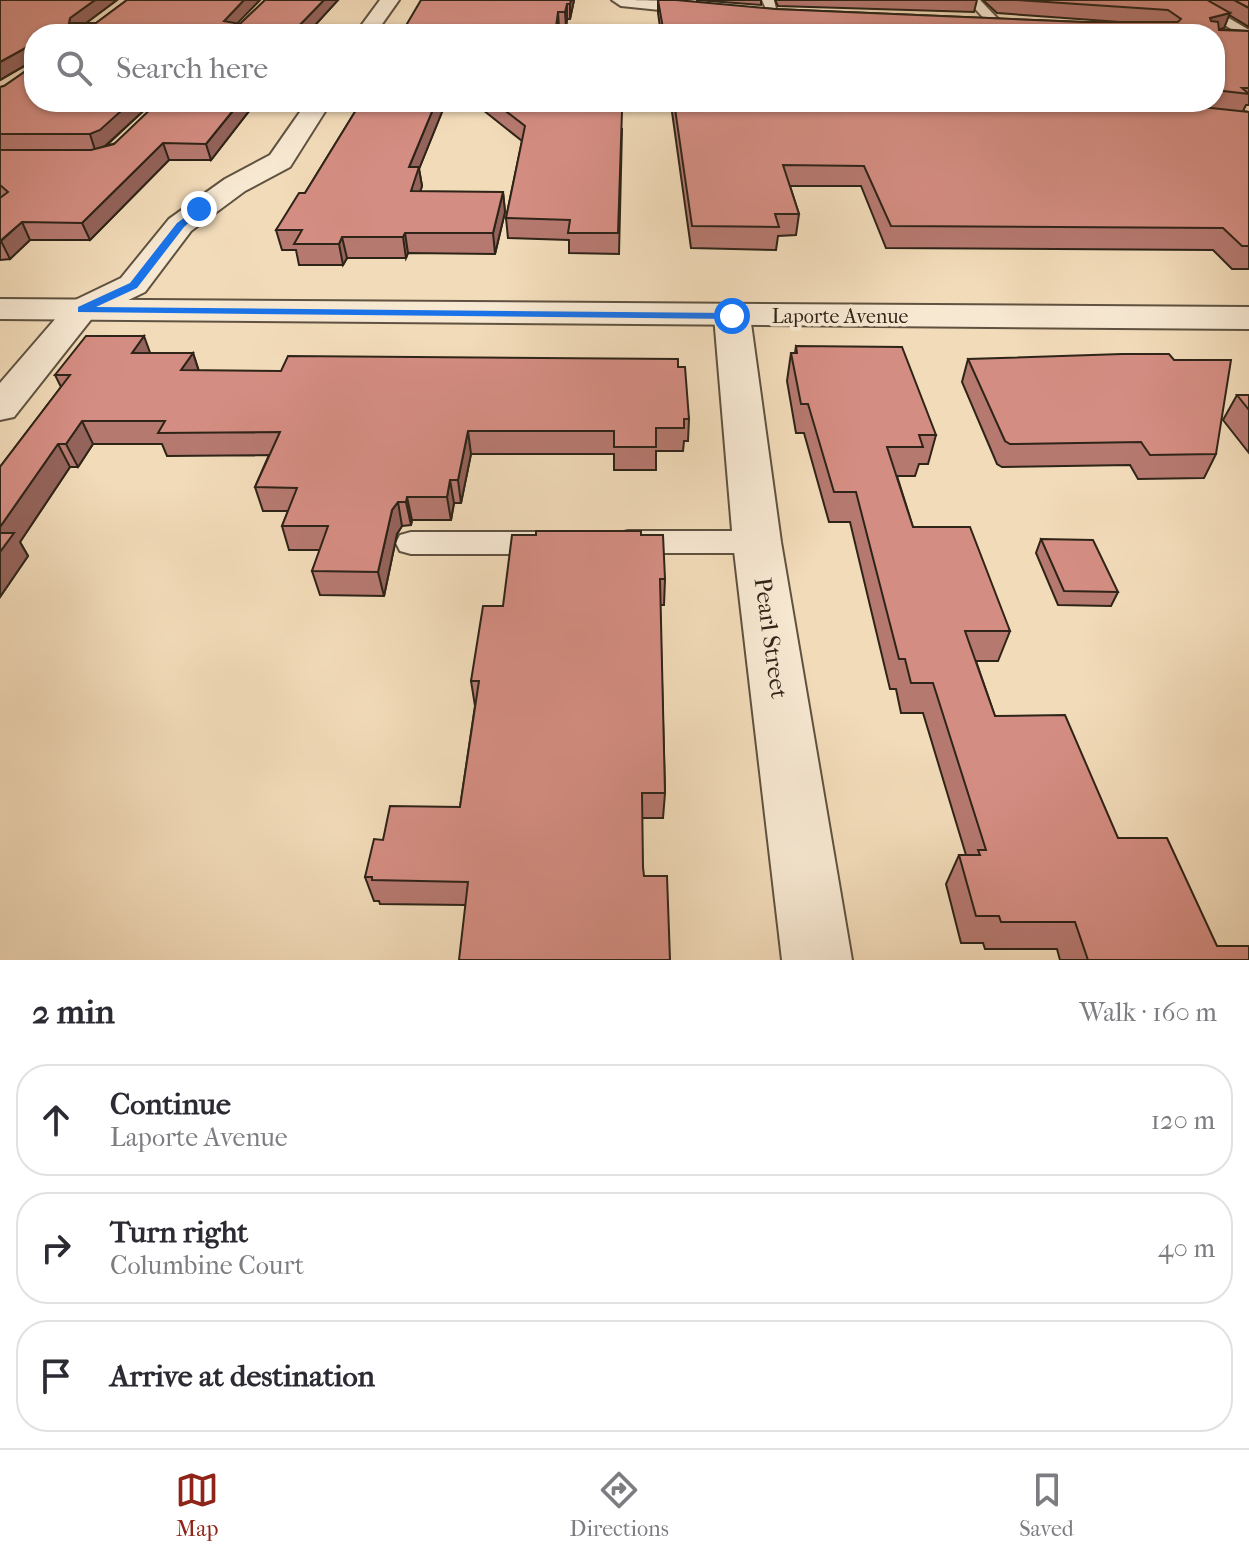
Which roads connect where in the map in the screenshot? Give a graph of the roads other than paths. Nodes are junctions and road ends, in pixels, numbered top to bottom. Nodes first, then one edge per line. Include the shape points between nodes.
1 (390, 0) edge
2 (973, 0) edge
3 (1190, 0) edge
4 (614, 4) edge
5 (777, 10) edge
6 (967, 22) edge
7 (1002, 23) joint
8 (372, 24) edge
9 (1225, 37) edge
10 (1249, 37) edge
11 (312, 112) edge
12 (0, 309) edge
13 (81, 310) junction
14 (732, 316) junction
15 (1249, 318) edge
16 (0, 408) edge
17 (757, 542) junction
18 (411, 543) dead end
19 (817, 960) edge

1 - 8 street
2 - 7 lane
3 - 10 lane
4 - 5 street via 744,13
6 - 7 street
9 - 10 street
11 - 13 street via 280,161 235,185 180,225 133,285
12 - 13 street, Laporte Avenue
13 - 14 street, Laporte Avenue
13 - 16 street
14 - 15 street, Laporte Avenue
14 - 17 street, Pearl Street
17 - 18 lane
17 - 19 street, Pearl Street

